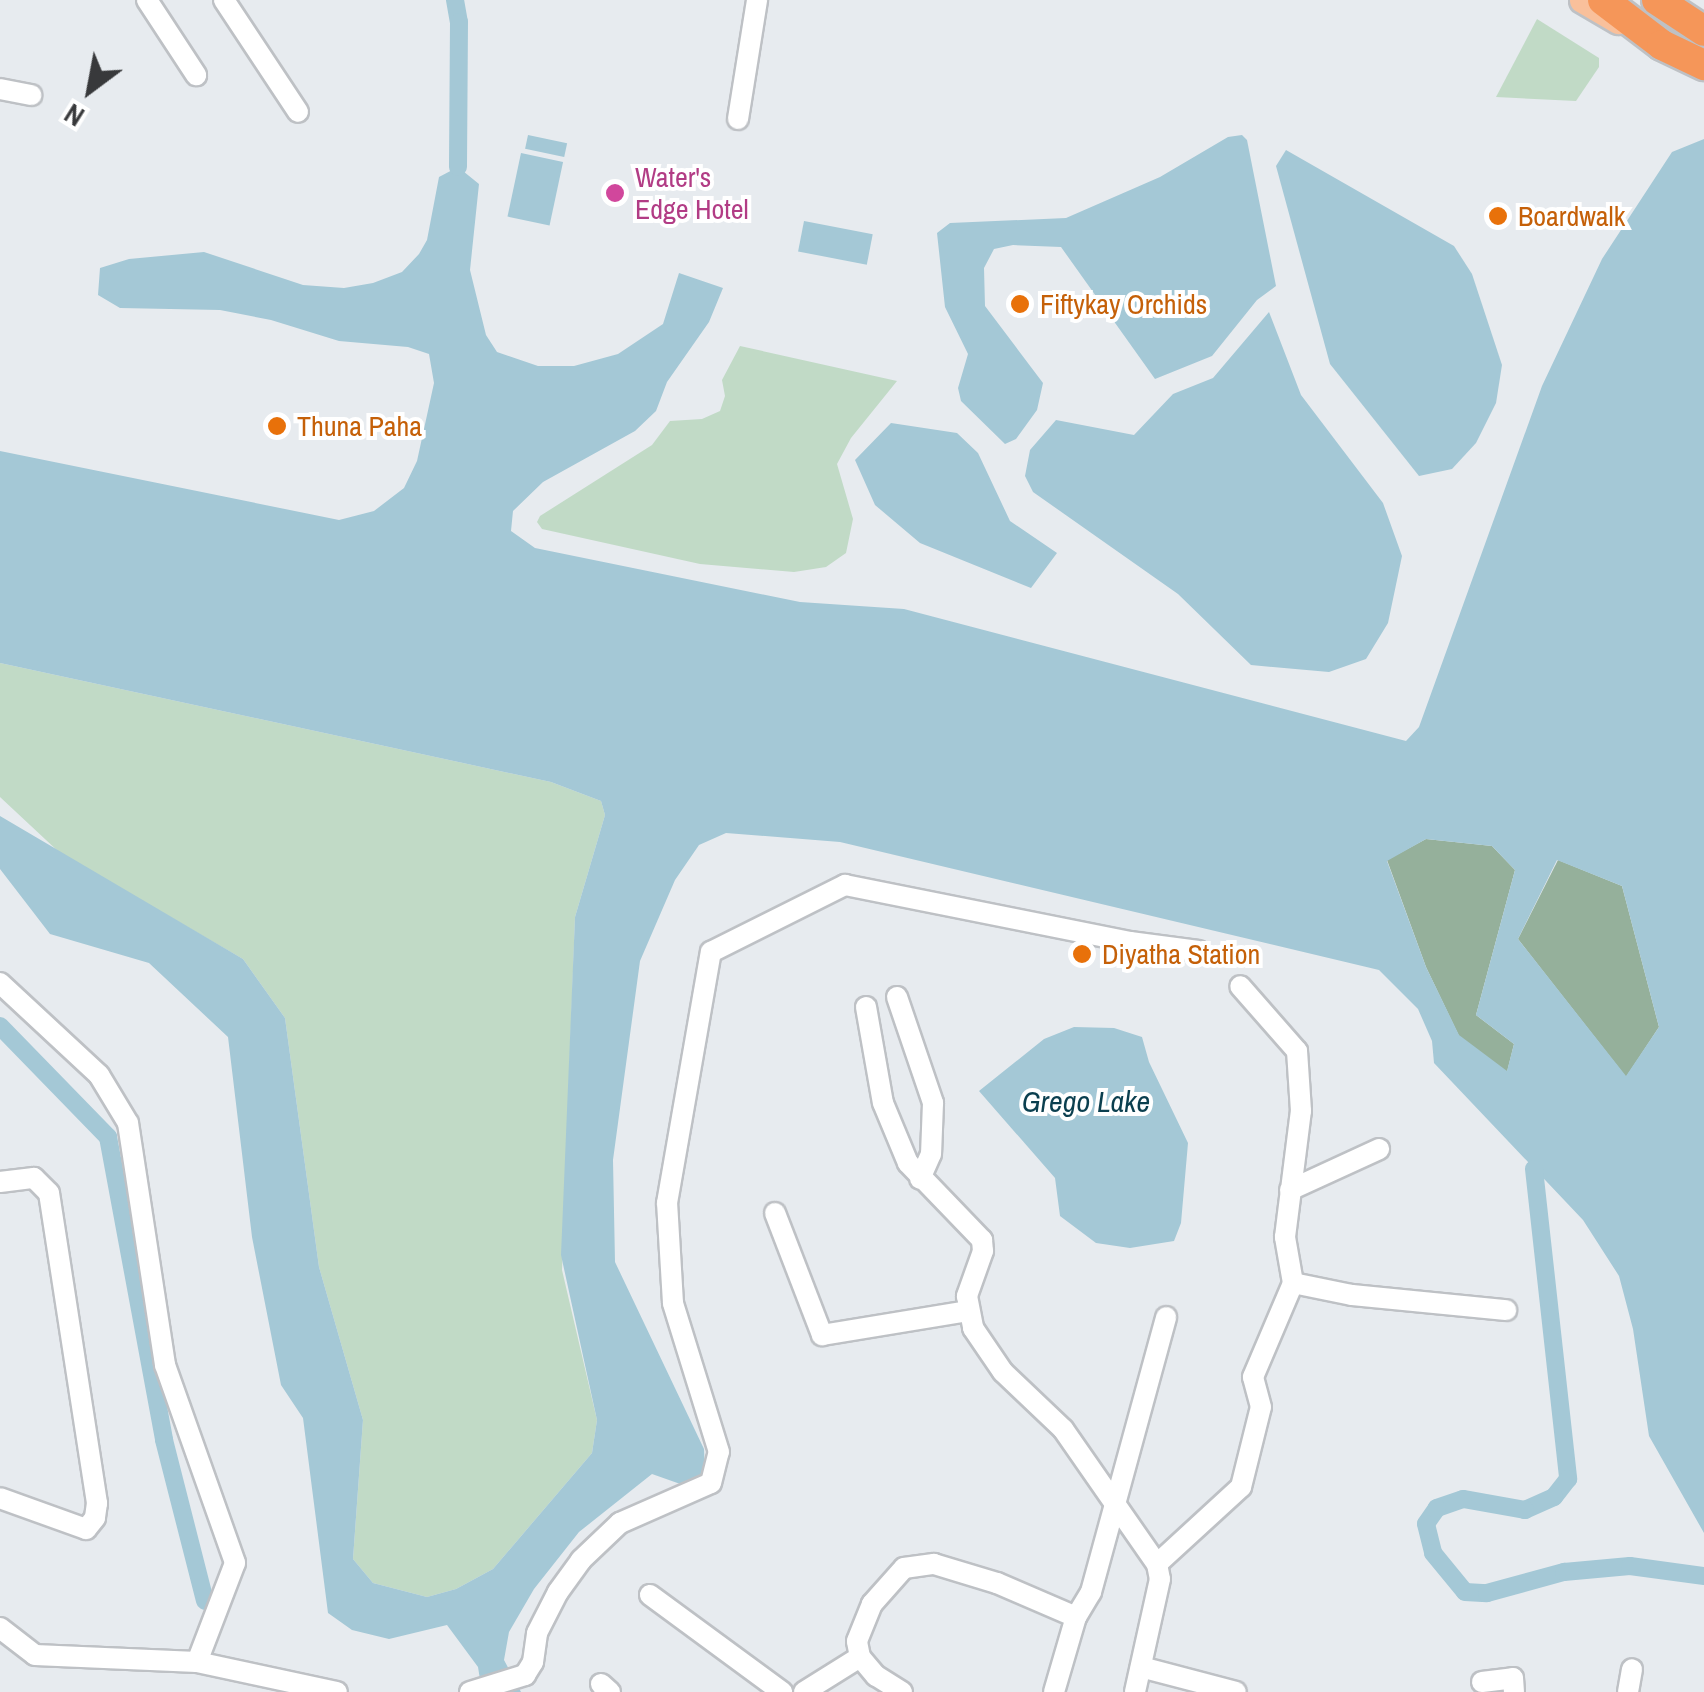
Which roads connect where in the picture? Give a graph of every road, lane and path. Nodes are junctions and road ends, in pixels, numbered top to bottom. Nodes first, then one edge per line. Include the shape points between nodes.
1 (147, 0) edge
2 (224, 0) edge
3 (757, 0) edge
4 (1582, 0) edge
5 (1603, 0) edge
6 (1657, 0) edge
7 (1704, 31) edge
8 (1662, 45) junction
9 (1704, 66) edge
10 (196, 75) dead end
11 (0, 89) edge
12 (31, 95) dead end
13 (298, 112) dead end
14 (738, 118) dead end
15 (1198, 951) dead end
16 (0, 983) edge
17 (1240, 986) dead end
18 (897, 997) dead end
19 (866, 1006) dead end
20 (1379, 1148) dead end
21 (920, 1178) junction
22 (0, 1182) edge
23 (1290, 1190) junction
24 (775, 1213) dead end
25 (1293, 1284) junction
26 (1506, 1310) dead end
27 (968, 1311) junction
28 (1166, 1317) dead end
29 (0, 1498) edge
30 (1116, 1509) junction
31 (1157, 1564) junction
32 (650, 1595) dead end
33 (1076, 1617) junction
34 (0, 1628) edge
35 (860, 1657) junction
36 (196, 1662) junction
37 (1141, 1667) junction
38 (1632, 1669) dead end
39 (1482, 1682) dead end
40 (336, 1692) edge
41 (470, 1692) edge
42 (782, 1692) edge
43 (804, 1692) edge
44 (902, 1692) edge
45 (1054, 1692) edge
46 (1135, 1692) edge
47 (1236, 1692) edge
48 (1514, 1692) edge
49 (1628, 1692) edge

1 - 10 street
2 - 13 street
3 - 14 street
4 - 8 main road
5 - 8 highway
6 - 7 highway
8 - 9 highway
11 - 12 street
15 - 41 street via 845,886 711,952 667,1203 673,1304 719,1452 711,1483 620,1523 581,1560 537,1634 525,1674
16 - 36 street via 99,1076 128,1123 166,1365 234,1564
17 - 23 street via 1297,1050 1301,1111
18 - 21 street via 933,1104 930,1154
19 - 21 street via 883,1103
20 - 23 street
21 - 27 street via 982,1240
22 - 29 street via 34,1178 49,1193 97,1503 86,1528
23 - 25 street via 1285,1237
24 - 27 street via 822,1334
25 - 26 street
25 - 31 street via 1253,1377 1260,1407 1241,1487
27 - 30 street via 1003,1372 1064,1429
28 - 30 street
30 - 31 street
30 - 33 street via 1092,1592
31 - 37 street via 1160,1579
32 - 42 street
33 - 35 street via 998,1582 934,1564 904,1568 872,1604 857,1641
33 - 45 street
34 - 36 street via 36,1656
35 - 43 street
35 - 44 street
36 - 40 street
37 - 46 street
37 - 47 street
38 - 49 street
39 - 48 street via 1513,1678

